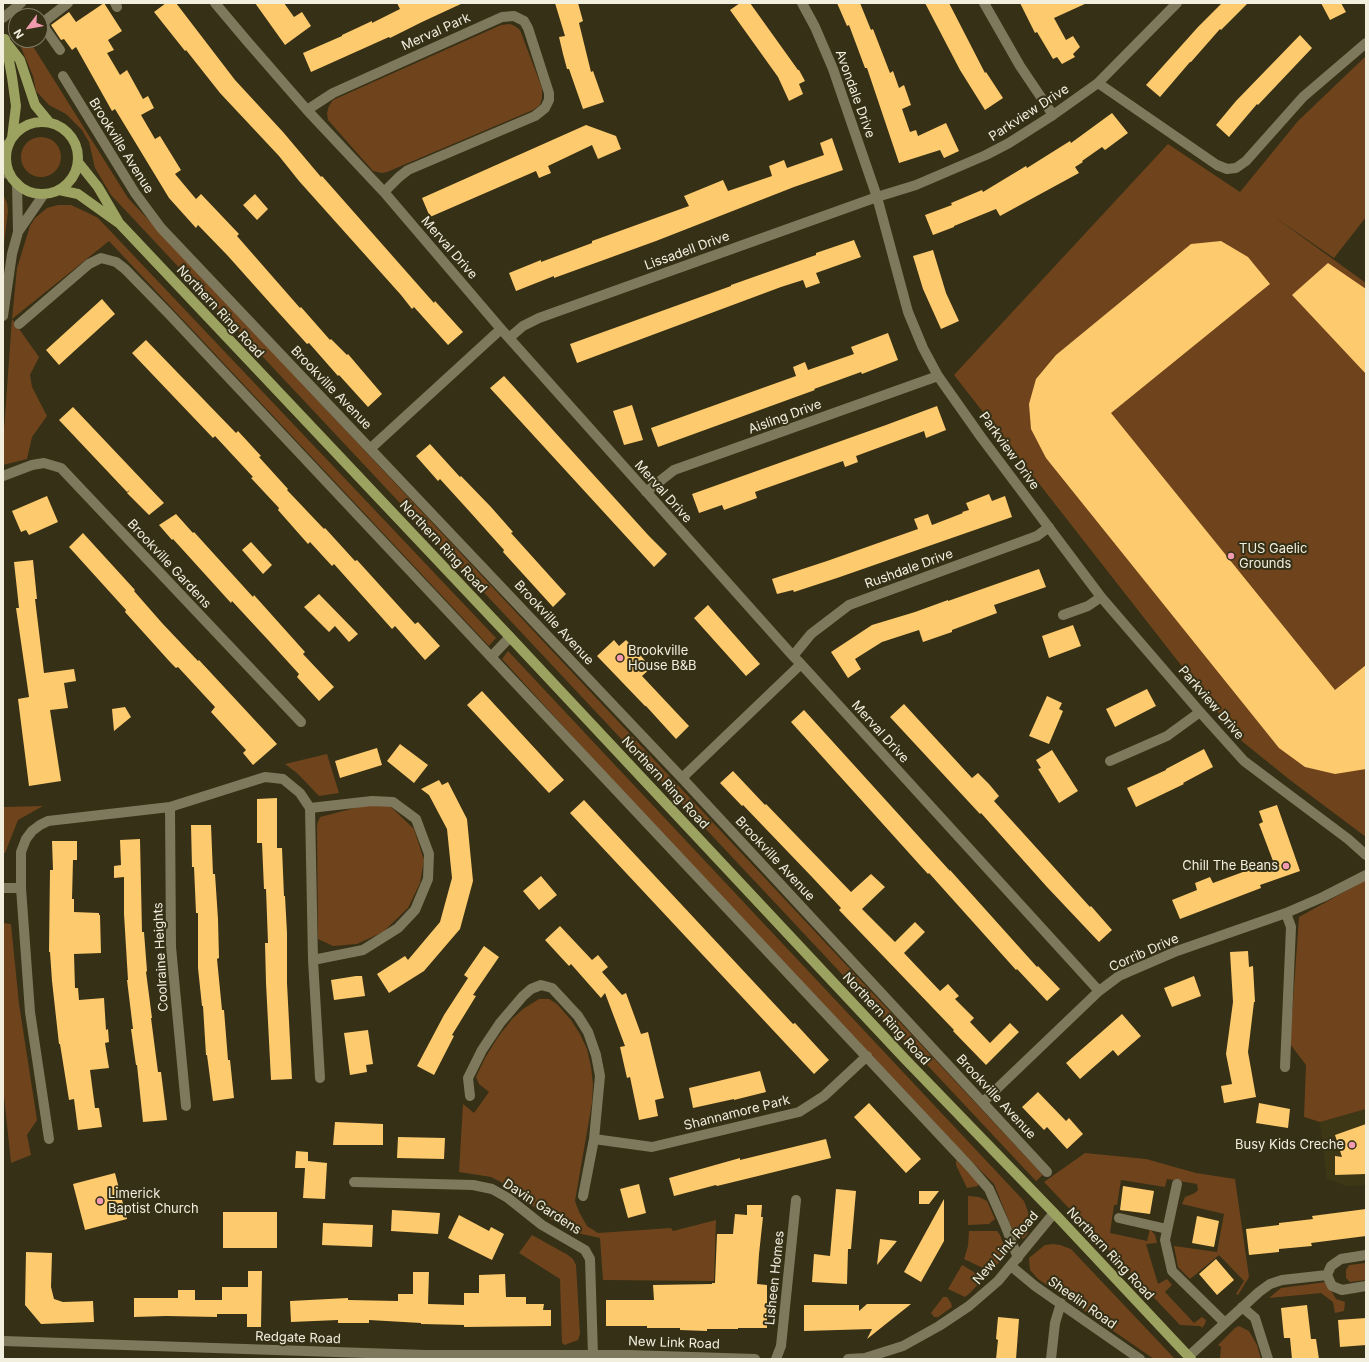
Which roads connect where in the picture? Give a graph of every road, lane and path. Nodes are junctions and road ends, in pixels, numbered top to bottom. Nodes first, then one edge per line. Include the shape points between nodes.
1 (21, 3) edge
2 (68, 3) edge
3 (215, 3) edge
4 (802, 3) edge
5 (984, 3) edge
6 (1177, 3) edge
7 (3, 18) edge
8 (4, 38) edge
9 (1366, 43) edge
10 (60, 50) dead end
11 (63, 76) dead end
12 (1098, 83) junction
13 (308, 110) junction
14 (1053, 115) junction
15 (49, 122) junction
16 (8, 143) edge
17 (78, 162) junction
18 (6, 173) edge
19 (16, 183) junction
20 (59, 190) junction
21 (384, 192) junction
22 (44, 194) junction
23 (877, 197) junction
24 (120, 224) junction
25 (18, 232) junction
26 (3, 316) edge
27 (19, 324) dead end
28 (501, 329) junction
29 (509, 338) junction
30 (938, 376) junction
31 (371, 448) junction
32 (3, 476) edge
33 (646, 492) junction
34 (1049, 527) junction
35 (1101, 597) junction
36 (1063, 615) dead end
37 (510, 637) junction
38 (793, 656) junction
39 (492, 657) junction
40 (801, 664) junction
41 (1200, 712) junction
42 (301, 722) dead end
43 (1110, 761) dead end
44 (682, 778) junction
45 (170, 807) junction
46 (310, 808) junction
47 (1366, 854) edge
48 (1366, 875) edge
49 (3, 888) edge
50 (21, 888) junction
51 (1286, 913) junction
52 (313, 960) junction
53 (1099, 991) junction
54 (867, 1056) junction
55 (1285, 1067) dead end
56 (320, 1078) dead end
57 (470, 1096) dead end
58 (983, 1102) junction
59 (186, 1106) dead end
60 (49, 1139) dead end
61 (594, 1139) junction
62 (1047, 1172) dead end
63 (354, 1182) dead end
64 (1177, 1184) dead end
65 (583, 1196) dead end
66 (796, 1200) dead end
67 (1054, 1213) junction
68 (1119, 1218) dead end
69 (1167, 1229) junction
70 (1366, 1255) edge
71 (1018, 1258) junction
72 (1011, 1266) junction
73 (1327, 1275) junction
74 (1366, 1286) edge
75 (1061, 1303) junction
76 (1242, 1307) junction
77 (1225, 1323) junction
78 (3, 1341) edge
79 (593, 1355) junction
80 (1190, 1358) edge
81 (755, 1359) edge
82 (776, 1359) edge
83 (848, 1359) edge
84 (1051, 1359) edge
85 (1140, 1359) edge
86 (1268, 1359) edge

1 - 7 street
2 - 10 street via 46,20 44,25
3 - 13 street, Merval Drive
4 - 23 street, Avondale Drive via 833,69
5 - 14 street via 1020,66
6 - 12 street, Parkview Drive
8 - 15 main road via 20,60 35,105
8 - 16 main road via 16,106
9 - 12 street via 1303,97 1246,161 1236,168 1227,169 1217,165
11 - 31 street, Brookville Avenue via 135,194 161,228
12 - 14 street, Parkview Drive
13 - 21 street, Merval Drive
13 - 21 street, Merval Park via 333,93 502,17 514,16 524,21 549,93 545,108 535,116 408,170
14 - 23 street, Parkview Drive via 986,155 916,185
15 - 16 main road via 28,124
15 - 17 main road via 62,127 71,136 77,148
16 - 18 main road
17 - 20 main road via 72,178
17 - 24 main road
18 - 19 main road
19 - 22 main road via 29,192
19 - 25 street
20 - 22 main road
20 - 24 main road via 78,194
21 - 28 street, Merval Drive
22 - 25 street
23 - 29 street, Lissadell Drive via 539,318 523,326
23 - 30 street, Parkview Drive via 908,312
24 - 37 main road, Northern Ring Road
25 - 26 street via 12,254
27 - 39 street via 89,264 101,258 116,262 136,279
28 - 29 street, Merval Drive
28 - 31 street
29 - 33 street, Merval Drive
30 - 33 street, Aisling Drive via 674,470
30 - 34 street, Parkview Drive
31 - 44 street, Brookville Avenue
32 - 42 street, Brookville Gardens via 44,463 61,468
33 - 38 street, Merval Drive
34 - 35 street, Parkview Drive
34 - 38 street, Rushdale Drive via 1037,536 848,605 811,634
35 - 36 street via 1088,606
35 - 41 street, Parkview Drive
37 - 39 street
37 - 67 main road, Northern Ring Road via 905,1059
38 - 40 street, Merval Drive
39 - 54 street
40 - 44 street
40 - 53 street, Merval Drive
41 - 43 street via 1167,736
41 - 47 street, Parkview Drive via 1244,761
44 - 58 street, Brookville Avenue
45 - 46 street via 265,776 283,780 300,793
45 - 50 street via 48,821 40,825 26,839 20,852
45 - 59 street, Coolraine Heights via 171,947
46 - 52 street
46 - 52 street via 372,801 393,802 416,819 429,854 428,879 415,910 398,928 363,950
48 - 51 street, Corrib Drive
49 - 50 street
50 - 60 street via 30,1012
51 - 53 street, Corrib Drive via 1177,951 1119,976
51 - 55 street via 1291,927
52 - 56 street
53 - 58 street, Corrib Drive
54 - 61 street, Shannamore Park via 824,1096 799,1112 652,1147
54 - 71 street via 989,1189
57 - 61 street via 468,1078 500,1023 532,989 541,985 552,988 578,1016 588,1032 596,1055 600,1076
58 - 62 street, Brookville Avenue
61 - 65 street
63 - 79 street, Davin Gardens via 473,1185 492,1189 508,1198 542,1225 585,1250 590,1259
64 - 69 street
66 - 82 street, Lisheen Homes via 780,1346
67 - 71 street, New Link Road
67 - 80 main road, Northern Ring Road
68 - 69 street
69 - 77 street via 1165,1240 1172,1271
70 - 73 street via 1341,1259 1331,1266
71 - 72 street, New Link Road
72 - 75 street, Sheelin Road
72 - 83 street, New Link Road via 969,1306 919,1338 884,1353
73 - 74 street via 1332,1286 1342,1290
73 - 76 street via 1282,1280 1270,1284
75 - 84 street via 1055,1323
75 - 85 street, Sheelin Road
76 - 77 street
76 - 86 street via 1256,1318
77 - 80 street
78 - 79 street, Redgate Road via 426,1355
79 - 81 street, New Link Road

